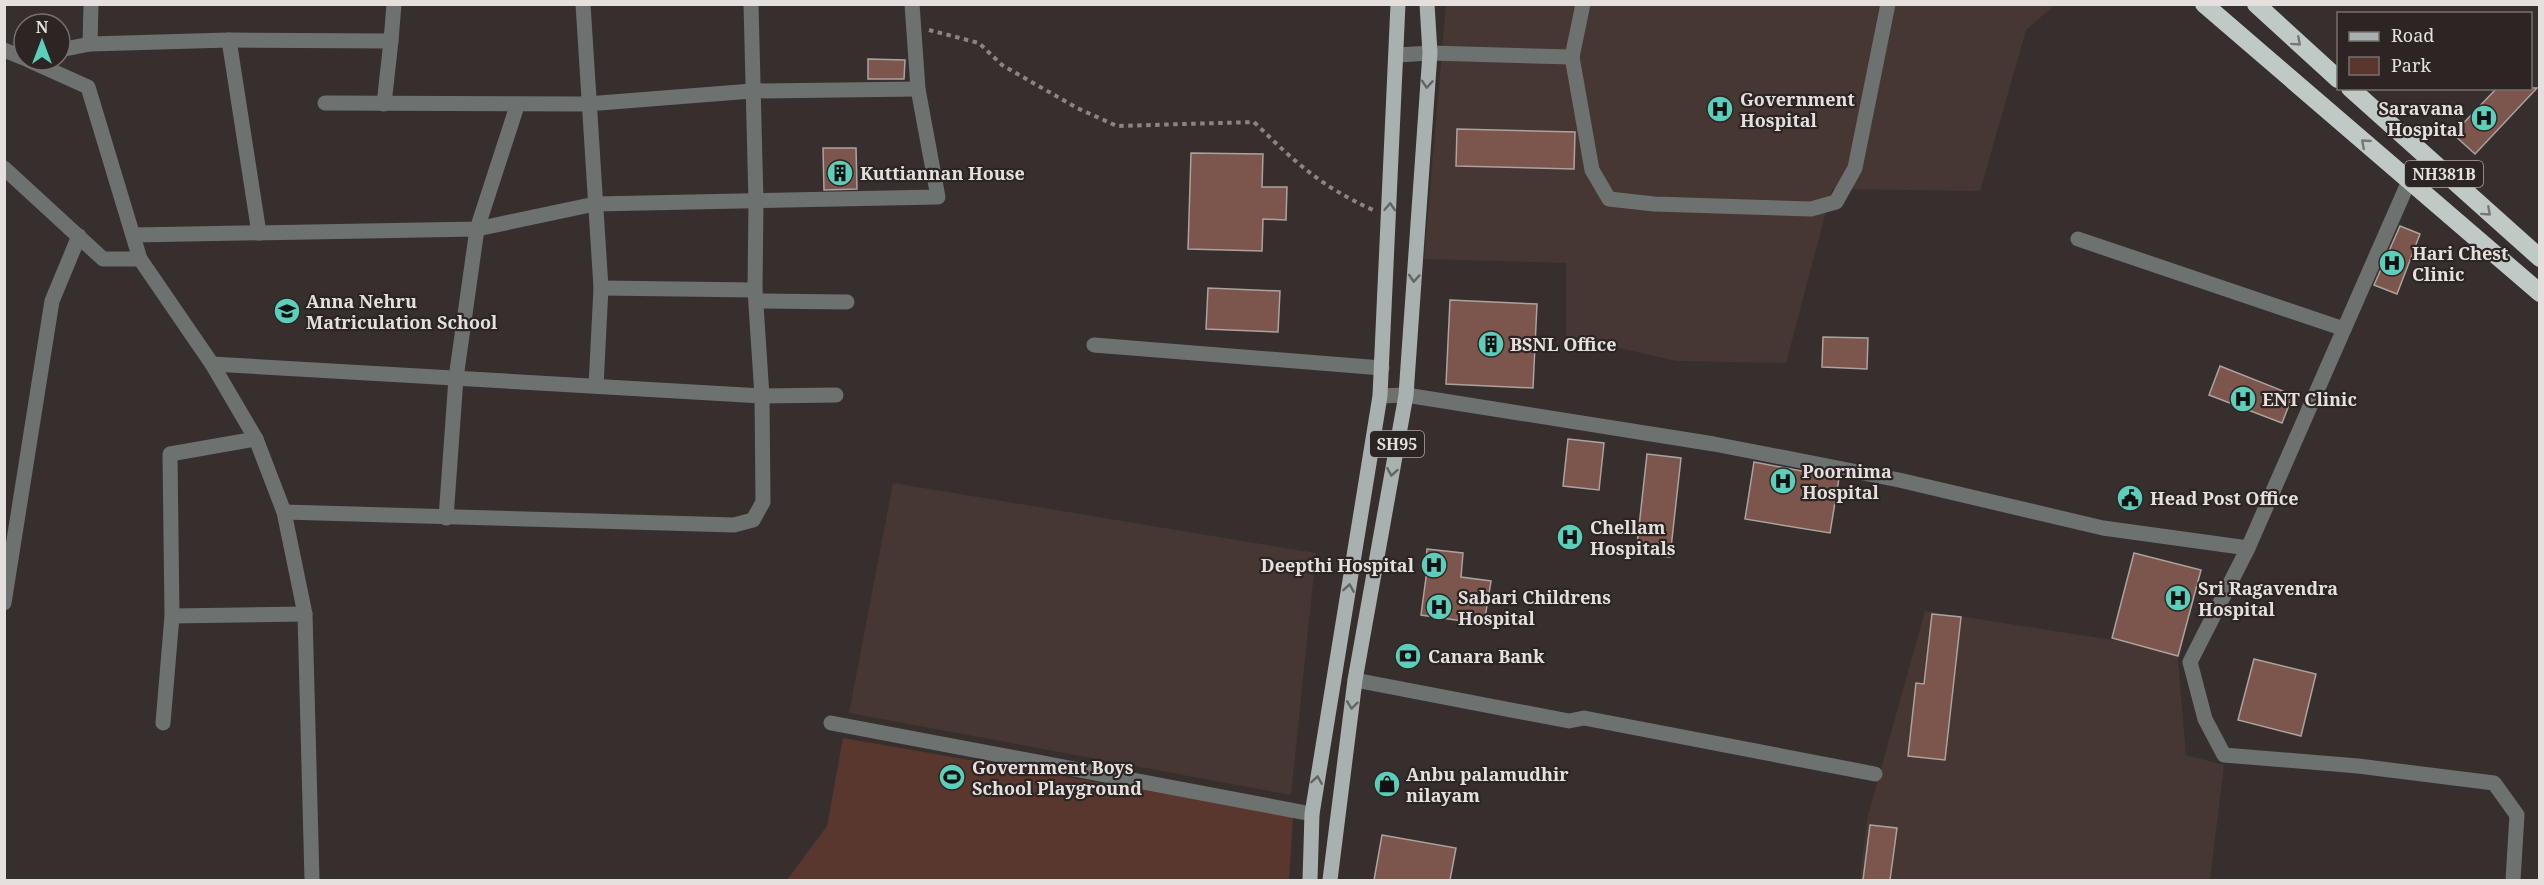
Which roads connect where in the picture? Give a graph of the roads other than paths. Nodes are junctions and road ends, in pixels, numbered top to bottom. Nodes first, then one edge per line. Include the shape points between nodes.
1 (91, 4) edge
2 (394, 4) edge
3 (583, 4) edge
4 (751, 4) edge
5 (912, 4) edge
6 (1398, 4) edge
7 (1427, 4) edge
8 (1583, 4) edge
9 (1888, 4) edge
10 (2204, 4) edge
11 (2256, 4) edge
12 (229, 40) junction
13 (392, 41) junction
14 (90, 44) junction
15 (72, 48) edge
16 (1430, 53) junction
17 (1398, 55) junction
18 (1572, 57) junction
19 (57, 72) edge
20 (2337, 77) edge
21 (918, 89) junction
22 (2352, 90) edge
23 (752, 91) junction
24 (325, 103) dead end
25 (384, 104) junction
26 (587, 104) junction
27 (517, 106) junction
28 (2427, 159) junction
29 (4, 168) edge
30 (2409, 181) junction
31 (756, 202) junction
32 (595, 204) junction
33 (477, 229) junction
34 (259, 232) junction
35 (133, 234) junction
36 (79, 236) junction
37 (2078, 239) dead end
38 (2540, 258) edge
39 (140, 259) junction
40 (601, 288) junction
41 (2540, 292) edge
42 (756, 295) junction
43 (848, 302) dead end
44 (2344, 329) junction
45 (1094, 345) dead end
46 (212, 364) junction
47 (1382, 368) junction
48 (456, 378) junction
49 (596, 386) junction
50 (836, 395) dead end
51 (1406, 395) junction
52 (762, 396) junction
53 (1380, 396) junction
54 (256, 438) junction
55 (284, 512) junction
56 (446, 518) junction
57 (2248, 548) junction
58 (4, 603) edge
59 (305, 614) junction
60 (172, 616) junction
61 (1355, 680) junction
62 (163, 723) dead end
63 (831, 723) dead end
64 (1875, 774) dead end
65 (1312, 814) junction
66 (312, 880) edge
67 (1310, 880) edge
68 (1330, 880) edge
69 (2513, 880) edge

1 - 14 street
2 - 13 street
3 - 26 street
4 - 23 street
5 - 21 street
6 - 17 main road, SH95
7 - 16 main road, SH95
8 - 18 street
9 - 18 street via 1855,168 1836,202 1811,208 1609,200 1592,170
30 -> 10 highway, NH381B
11 -> 20 highway
12 - 13 street
12 - 14 street
12 - 34 street
13 - 25 street
14 - 15 street
16 - 17 street
16 - 18 street
16 -> 51 main road, SH95
47 -> 17 main road, SH95
19 - 35 street via 88,87
21 - 23 street
21 - 31 street via 938,198
22 - 28 highway, NH381B
23 - 26 street
23 - 31 street
24 - 25 street
25 - 27 street
26 - 27 street
26 - 32 street
27 - 33 street
28 - 30 street
28 -> 38 highway, NH381B
29 - 36 street
30 - 41 highway, NH381B
30 - 44 street
31 - 32 street
31 - 42 street
32 - 33 street
32 - 40 street
33 - 34 street
33 - 48 street
34 - 35 street
35 - 39 street
36 - 39 street via 104,259
36 - 58 street via 51,301
37 - 44 street
39 - 46 street
40 - 42 street
40 - 49 street
42 - 43 street
42 - 52 street
44 - 57 street
45 - 47 street
46 - 48 street
46 - 54 street
47 - 53 main road, SH95
48 - 49 street
48 - 56 street
49 - 52 street
50 - 52 street
51 - 53 street
51 - 57 street via 1714,444 1899,480 2103,528
51 -> 61 main road, SH95
52 - 56 street via 764,502 753,520 734,525
65 -> 53 main road, SH95
54 - 55 street
54 - 60 street via 171,454
55 - 56 street
55 - 59 street
57 - 69 street via 2190,662 2205,720 2224,755 2494,783 2517,815
59 - 60 street
59 - 66 street
60 - 62 street
61 - 64 street via 1569,721 1584,718
61 -> 68 main road, SH95
63 - 65 street
65 - 67 main road, SH95

